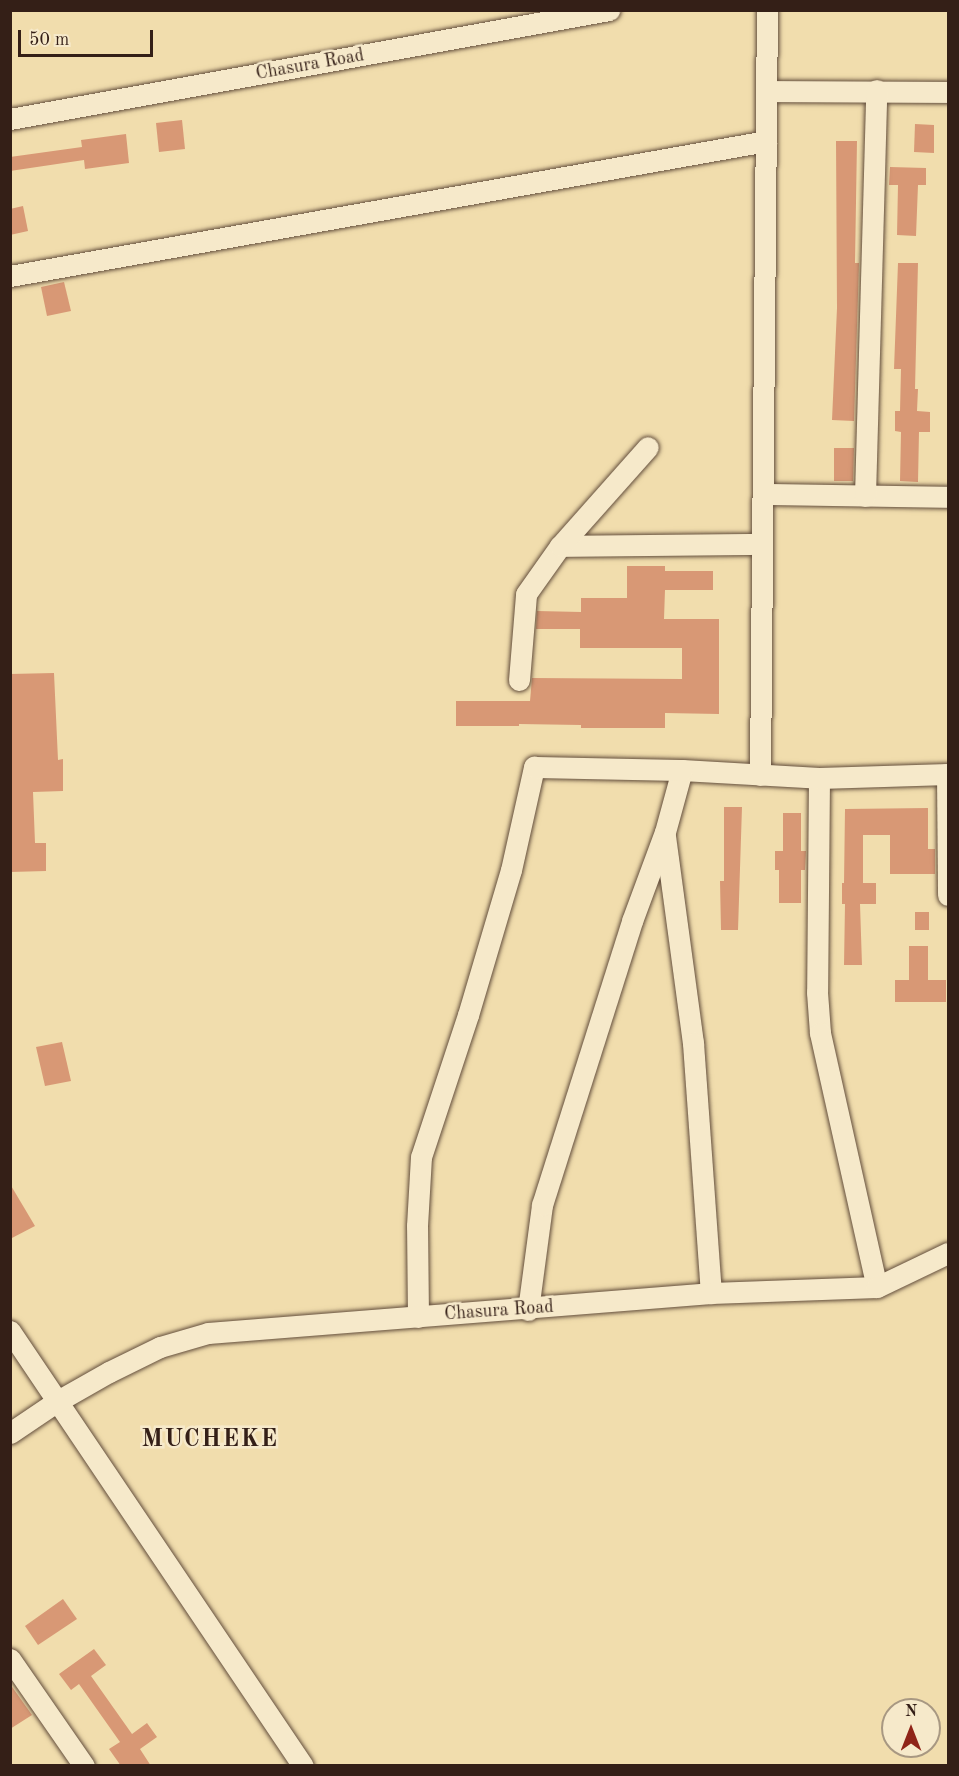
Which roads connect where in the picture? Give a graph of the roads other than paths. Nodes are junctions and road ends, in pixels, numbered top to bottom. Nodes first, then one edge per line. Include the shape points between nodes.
1 (609, 10) edge
2 (767, 10) edge
3 (876, 90) junction
4 (766, 92) junction
5 (948, 92) edge
6 (10, 119) edge
7 (766, 141) junction
8 (10, 276) edge
9 (648, 447) dead end
10 (764, 494) junction
11 (865, 496) junction
12 (948, 497) edge
13 (762, 544) junction
14 (560, 546) junction
15 (519, 680) dead end
16 (682, 770) junction
17 (948, 774) edge
18 (760, 775) junction
19 (819, 778) junction
20 (665, 832) junction
21 (948, 895) edge
22 (948, 1253) edge
23 (877, 1287) junction
24 (711, 1293) junction
25 (528, 1310) junction
26 (418, 1317) junction
27 (10, 1331) edge
28 (56, 1402) junction
29 (10, 1433) edge
30 (10, 1659) edge
31 (84, 1766) edge
32 (303, 1766) edge

1 - 6 street, Chasura Road
2 - 4 street
3 - 4 street
3 - 5 street
3 - 11 street
4 - 7 street
7 - 8 street
7 - 10 street
9 - 14 street
10 - 11 street
10 - 13 street
11 - 12 street
13 - 14 street
13 - 18 street
14 - 15 street via 526,594
16 - 18 street
16 - 20 street
16 - 26 street via 534,767 511,870 421,1157
17 - 19 street
17 - 21 street
18 - 19 street
19 - 23 street via 820,1033
20 - 24 street via 693,1043
20 - 25 street via 632,921 542,1205
22 - 23 street, Chasura Road
23 - 24 street, Chasura Road
24 - 25 street, Chasura Road
25 - 26 street, Chasura Road
26 - 28 street, Chasura Road via 208,1334 160,1347
27 - 28 street
28 - 29 street, Chasura Road
28 - 32 street
30 - 31 street

